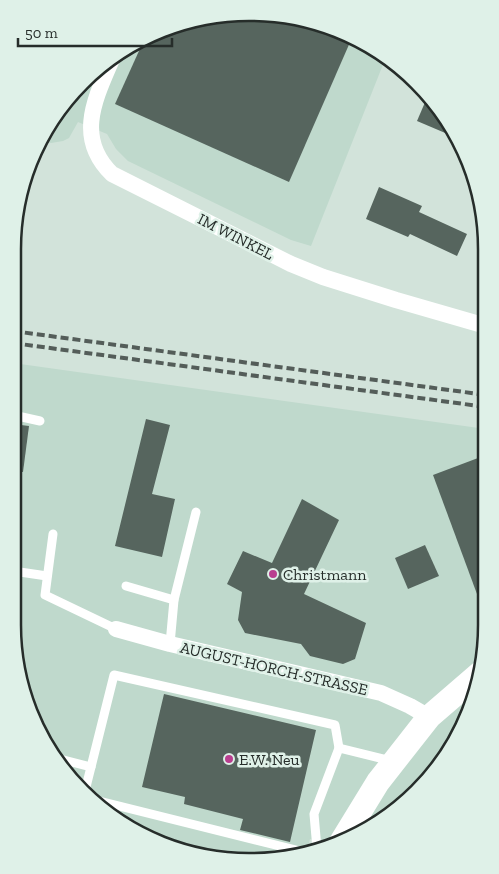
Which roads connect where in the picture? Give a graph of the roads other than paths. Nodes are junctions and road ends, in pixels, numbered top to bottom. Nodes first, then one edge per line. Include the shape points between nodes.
1 (107, 71) edge
2 (478, 324) edge
3 (21, 416) edge
4 (40, 420) dead end
5 (196, 512) dead end
6 (52, 534) dead end
7 (21, 572) edge
8 (47, 576) junction
9 (126, 586) dead end
10 (174, 600) junction
11 (116, 630) joint
12 (170, 644) junction
13 (471, 681) edge
14 (429, 717) junction
15 (339, 748) junction
16 (67, 761) edge
17 (394, 761) junction
18 (90, 767) junction
19 (86, 784) edge
20 (108, 803) edge
21 (349, 830) edge
22 (316, 843) edge
23 (291, 849) edge

1 - 2 street, IM WINKEL via 96,99 92,141 97,156 112,174 291,264 323,277
3 - 4 lane
5 - 10 lane
6 - 8 lane
7 - 8 lane
8 - 11 lane via 45,595
9 - 10 lane
10 - 12 lane
11 - 12 street, AUGUST-HORCH-STRASSE
12 - 14 street, AUGUST-HORCH-STRASSE via 381,693
13 - 14 main road
14 - 17 main road
15 - 17 lane
15 - 18 lane via 336,726 114,675
15 - 22 lane via 314,814
16 - 18 lane
17 - 21 main road
18 - 19 lane
20 - 23 lane

